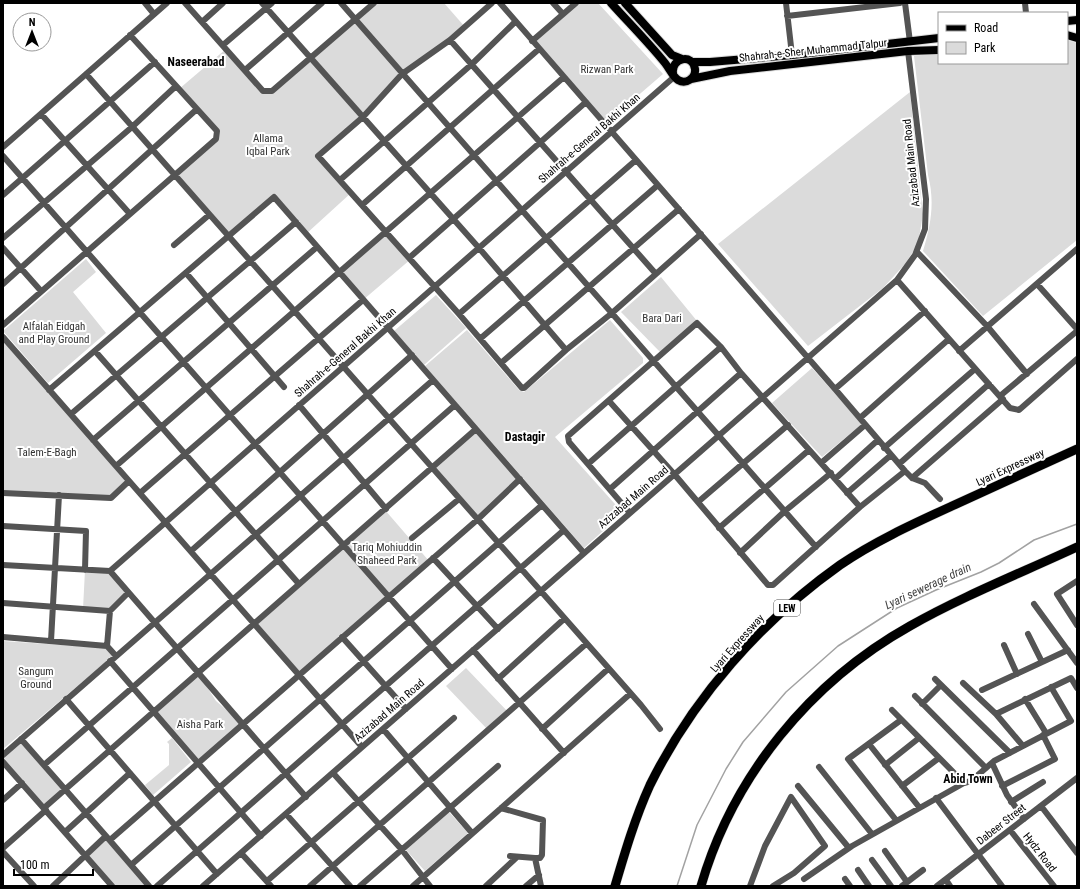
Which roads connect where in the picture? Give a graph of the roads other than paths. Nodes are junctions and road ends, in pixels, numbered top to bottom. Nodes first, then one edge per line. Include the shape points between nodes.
1 (145, 3) edge
2 (167, 3) edge
3 (185, 3) edge
4 (223, 3) edge
5 (272, 3) edge
6 (322, 3) edge
7 (341, 3) edge
8 (374, 3) edge
9 (492, 3) edge
10 (500, 3) edge
11 (553, 3) edge
12 (576, 3) edge
13 (611, 3) edge
14 (625, 3) edge
15 (786, 3) edge
16 (900, 3) edge
17 (905, 3) edge
18 (264, 5) edge
19 (154, 14) junction
20 (563, 14) junction
21 (787, 16) junction
22 (355, 19) junction
23 (202, 22) junction
24 (515, 22) junction
25 (288, 33) junction
26 (130, 35) junction
27 (938, 38) edge
28 (450, 40) junction
29 (532, 41) junction
30 (910, 42) junction
31 (223, 46) junction
32 (539, 49) junction
33 (938, 50) edge
34 (908, 51) junction
35 (792, 55) junction
36 (310, 58) junction
37 (682, 59) junction
38 (155, 62) junction
39 (692, 62) junction
40 (472, 64) junction
41 (245, 70) junction
42 (86, 74) junction
43 (402, 74) junction
44 (674, 75) junction
45 (564, 77) junction
46 (691, 79) junction
47 (176, 86) junction
48 (494, 89) junction
49 (110, 102) junction
50 (586, 102) junction
51 (428, 103) junction
52 (197, 110) junction
53 (41, 114) junction
54 (362, 117) junction
55 (518, 117) junction
56 (132, 127) junction
57 (450, 128) junction
58 (612, 132) junction
59 (65, 141) junction
60 (384, 141) junction
61 (541, 143) junction
62 (3, 146) edge
63 (152, 150) junction
64 (474, 155) junction
65 (3, 156) edge
66 (636, 160) junction
67 (87, 166) junction
68 (406, 166) junction
69 (566, 172) junction
70 (174, 175) junction
71 (22, 178) junction
72 (340, 180) junction
73 (496, 181) junction
74 (658, 185) junction
75 (108, 189) junction
76 (430, 193) junction
77 (3, 195) edge
78 (591, 199) junction
79 (44, 203) junction
80 (362, 205) junction
81 (522, 210) junction
82 (679, 210) junction
83 (130, 214) junction
84 (209, 215) junction
85 (453, 219) junction
86 (296, 222) junction
87 (612, 224) junction
88 (66, 228) junction
89 (386, 231) junction
90 (701, 234) junction
91 (228, 237) junction
92 (3, 238) edge
93 (546, 238) junction
94 (174, 246) dead end
95 (318, 247) junction
96 (3, 248) edge
97 (479, 248) junction
98 (634, 248) junction
99 (1077, 249) edge
100 (87, 252) junction
101 (916, 252) junction
102 (409, 258) junction
103 (250, 261) junction
104 (568, 263) junction
105 (21, 268) junction
106 (339, 272) junction
107 (186, 273) junction
108 (656, 274) junction
109 (502, 276) junction
110 (897, 280) junction
111 (3, 284) edge
112 (1037, 284) junction
113 (272, 286) junction
114 (435, 287) junction
115 (589, 287) junction
116 (41, 292) junction
117 (207, 298) junction
118 (363, 300) junction
119 (524, 301) junction
120 (924, 311) junction
121 (140, 312) junction
122 (294, 312) junction
123 (612, 313) junction
124 (459, 314) junction
125 (229, 323) junction
126 (3, 325) edge
127 (544, 325) junction
128 (987, 326) junction
129 (388, 328) junction
130 (1077, 330) edge
131 (3, 337) edge
132 (161, 337) junction
133 (480, 338) junction
134 (318, 339) junction
135 (949, 339) junction
136 (721, 347) junction
137 (251, 349) junction
138 (566, 350) junction
139 (95, 351) junction
140 (959, 351) junction
141 (412, 356) junction
142 (808, 358) junction
143 (1077, 359) edge
144 (183, 362) junction
145 (654, 362) junction
146 (501, 363) junction
147 (343, 367) junction
148 (975, 368) junction
149 (741, 373) junction
150 (1026, 374) junction
151 (116, 375) junction
152 (274, 376) junction
153 (434, 380) junction
154 (989, 384) junction
155 (675, 386) junction
156 (284, 387) dead end
157 (206, 388) junction
158 (835, 389) junction
159 (49, 390) junction
160 (367, 395) junction
161 (763, 397) junction
162 (1002, 398) junction
163 (138, 401) junction
164 (609, 401) junction
165 (299, 405) junction
166 (455, 405) junction
167 (698, 412) junction
168 (70, 414) junction
169 (230, 415) junction
170 (860, 418) junction
171 (388, 419) junction
172 (788, 425) junction
173 (865, 425) junction
174 (632, 426) junction
175 (161, 427) junction
176 (476, 430) junction
177 (323, 434) junction
178 (719, 436) junction
179 (93, 440) junction
180 (878, 440) junction
181 (255, 444) junction
182 (410, 444) junction
183 (884, 448) junction
184 (1077, 449) edge
185 (809, 450) junction
186 (654, 451) junction
187 (185, 454) junction
188 (890, 455) junction
189 (344, 458) junction
190 (821, 463) junction
191 (588, 464) junction
192 (744, 464) junction
193 (899, 464) junction
194 (116, 466) junction
195 (432, 468) junction
196 (280, 472) junction
197 (905, 472) junction
198 (830, 473) junction
199 (674, 474) junction
200 (912, 478) junction
201 (835, 479) junction
202 (520, 480) junction
203 (129, 481) junction
204 (210, 483) junction
205 (365, 484) junction
206 (766, 488) junction
207 (610, 489) junction
208 (3, 492) edge
209 (140, 493) junction
210 (847, 493) junction
211 (59, 495) junction
212 (300, 495) junction
213 (459, 499) junction
214 (940, 499) dead end
215 (698, 502) junction
216 (542, 505) junction
217 (860, 507) junction
218 (386, 509) junction
219 (785, 511) junction
220 (235, 512) junction
221 (630, 513) junction
222 (477, 520) junction
223 (322, 521) junction
224 (166, 523) junction
225 (3, 526) edge
226 (719, 528) junction
227 (56, 529) junction
228 (564, 530) junction
229 (255, 534) junction
230 (412, 538) dead end
231 (498, 544) junction
232 (344, 545) junction
233 (816, 547) junction
234 (1077, 547) edge
235 (191, 551) junction
236 (584, 553) junction
237 (740, 553) junction
238 (433, 558) junction
239 (278, 560) junction
240 (3, 565) edge
241 (54, 568) junction
242 (520, 569) junction
243 (85, 570) junction
244 (110, 571) junction
245 (210, 573) junction
246 (455, 582) junction
247 (1077, 582) edge
248 (299, 584) junction
249 (128, 592) junction
250 (540, 592) junction
251 (389, 596) junction
252 (233, 599) junction
253 (3, 603) edge
254 (1034, 604) dead end
255 (477, 606) junction
256 (52, 607) junction
257 (110, 611) junction
258 (564, 619) junction
259 (410, 621) junction
260 (154, 622) junction
261 (254, 624) junction
262 (1077, 625) edge
263 (498, 629) junction
264 (1028, 634) dead end
265 (342, 637) junction
266 (3, 638) edge
267 (51, 641) junction
268 (586, 644) junction
269 (1004, 645) dead end
270 (107, 646) junction
271 (432, 646) junction
272 (177, 648) junction
273 (473, 650) junction
274 (1068, 650) junction
275 (116, 656) junction
276 (110, 661) junction
277 (364, 662) junction
278 (1042, 662) junction
279 (1077, 663) edge
280 (452, 669) junction
281 (608, 669) junction
282 (198, 673) junction
283 (299, 674) junction
284 (1017, 674) junction
285 (498, 679) junction
286 (935, 679) dead end
287 (963, 682) dead end
288 (940, 685) junction
289 (386, 686) junction
290 (132, 687) junction
291 (1051, 687) junction
292 (1077, 688) edge
293 (982, 690) dead end
294 (630, 694) junction
295 (915, 696) dead end
296 (66, 699) junction
297 (320, 699) junction
298 (1025, 700) junction
299 (519, 703) junction
300 (922, 704) junction
301 (406, 709) junction
302 (892, 710) dead end
303 (153, 712) junction
304 (996, 714) junction
305 (454, 718) dead end
306 (901, 720) junction
307 (242, 723) junction
308 (342, 724) junction
309 (89, 725) junction
310 (383, 729) junction
311 (542, 729) junction
312 (660, 729) dead end
313 (1045, 734) junction
314 (919, 738) junction
315 (21, 739) junction
316 (868, 744) junction
317 (1024, 746) junction
318 (264, 747) junction
319 (362, 747) junction
320 (110, 750) junction
321 (1010, 753) junction
322 (564, 754) junction
323 (3, 755) edge
324 (408, 758) junction
325 (939, 758) junction
326 (3, 762) edge
327 (197, 762) junction
328 (992, 763) junction
329 (885, 764) junction
330 (44, 765) junction
331 (498, 766) dead end
332 (819, 767) dead end
333 (986, 768) junction
334 (130, 773) junction
335 (333, 773) junction
336 (286, 774) junction
337 (1075, 780) edge
338 (1043, 782) dead end
339 (22, 783) junction
340 (429, 783) junction
341 (964, 783) junction
342 (798, 786) dead end
343 (902, 786) junction
344 (1002, 786) junction
345 (220, 788) junction
346 (1077, 788) edge
347 (65, 789) junction
348 (306, 797) junction
349 (936, 798) junction
350 (3, 800) edge
351 (154, 800) junction
352 (358, 801) junction
353 (1011, 802) junction
354 (1040, 806) junction
355 (919, 807) junction
356 (450, 808) junction
357 (501, 808) junction
358 (45, 809) junction
359 (86, 813) junction
360 (241, 813) junction
361 (286, 814) junction
362 (1024, 819) junction
363 (896, 820) junction
364 (380, 825) junction
365 (176, 826) junction
366 (1010, 830) junction
367 (65, 832) junction
368 (472, 833) junction
369 (872, 834) junction
370 (261, 836) junction
371 (108, 838) junction
372 (311, 842) junction
373 (3, 848) edge
374 (849, 848) junction
375 (402, 850) junction
376 (198, 851) junction
377 (885, 851) dead end
378 (3, 852) edge
379 (242, 853) junction
380 (1077, 853) edge
381 (85, 855) junction
382 (978, 855) junction
383 (535, 858) junction
384 (872, 860) dead end
385 (131, 865) junction
386 (333, 866) junction
387 (858, 870) dead end
388 (923, 870) dead end
389 (217, 874) junction
390 (538, 875) junction
391 (422, 878) junction
392 (804, 879) dead end
393 (845, 879) dead end
394 (946, 880) junction
395 (269, 884) edge
396 (905, 884) edge
397 (34, 886) edge
398 (53, 886) edge
399 (110, 886) edge
400 (149, 886) edge
401 (157, 886) edge
402 (203, 886) edge
403 (310, 886) edge
404 (350, 886) edge
405 (360, 886) edge
406 (413, 886) edge
407 (430, 886) edge
408 (486, 886) edge
409 (526, 886) edge
410 (541, 886) edge
411 (615, 886) edge
412 (701, 886) edge
413 (750, 886) edge
414 (773, 886) edge
415 (850, 886) edge
416 (869, 886) edge
417 (891, 886) edge
418 (937, 886) edge
419 (950, 886) edge
420 (1002, 886) edge
421 (1054, 886) edge

1 - 19 street
2 - 19 street
3 - 23 street
4 - 23 street
5 - 18 street
6 - 25 street
7 - 22 street
8 - 22 street
9 - 28 street
10 - 24 street
11 - 20 street
12 - 20 street
13 - 44 main road
14 - 37 main road via 672,55
15 - 21 street
16 - 21 street
17 - 30 street
18 - 25 street
18 - 31 street
19 - 26 street
20 - 29 street
21 - 35 street
22 - 36 street
22 - 43 street
23 - 31 street
24 - 29 street
24 - 40 street
25 - 36 street
25 - 41 street
26 - 38 street
26 - 42 street
27 - 30 main road, Shahrah-e-Sher Muhammad Talpur
28 - 40 street
28 - 43 street
29 - 32 street
30 - 35 main road, Shahrah-e-Sher Muhammad Talpur
31 - 41 street
32 - 45 street
32 - 48 street
33 - 34 main road, Shahrah-e-Sher Muhammad Talpur
34 - 46 main road, Shahrah-e-Sher Muhammad Talpur via 730,71
34 - 101 street, Azizabad Main Road via 926,199 925,229
35 - 39 main road, Shahrah-e-Sher Muhammad Talpur
36 - 41 street via 272,91 263,91
36 - 54 street
37 - 39 main road
37 - 44 main road via 673,66
38 - 47 street
38 - 49 street
39 - 46 main road via 695,69
40 - 48 street
40 - 51 street
42 - 49 street
42 - 53 street
43 - 51 street
43 - 54 street
44 - 46 main road via 681,81
44 - 58 street, Shahrah-e-General Bakhi Khan
45 - 50 street
45 - 55 street
47 - 52 street
47 - 56 street
48 - 55 street
48 - 57 street
49 - 56 street
49 - 59 street
50 - 58 street
50 - 61 street
51 - 57 street
51 - 60 street
52 - 63 street
52 - 70 street via 217,131 216,139
53 - 59 street
53 - 62 street
54 - 60 street
54 - 72 street via 318,156
55 - 61 street
55 - 64 street
56 - 63 street
56 - 67 street
57 - 64 street
57 - 68 street
58 - 66 street
58 - 69 street, Shahrah-e-General Bakhi Khan
59 - 67 street
59 - 71 street
60 - 68 street
60 - 72 street
61 - 69 street
61 - 73 street
63 - 70 street
63 - 75 street
64 - 73 street
64 - 76 street
65 - 71 street
66 - 74 street
66 - 78 street
67 - 75 street
67 - 79 street
68 - 76 street
68 - 80 street
69 - 78 street
69 - 81 street, Shahrah-e-General Bakhi Khan
70 - 83 street
70 - 84 street
71 - 77 street
71 - 79 street
72 - 80 street
73 - 81 street
73 - 85 street
74 - 82 street
74 - 87 street
75 - 83 street
75 - 88 street
76 - 85 street
76 - 89 street
78 - 87 street
78 - 93 street
79 - 88 street
79 - 92 street
80 - 89 street
81 - 93 street
81 - 97 street, Shahrah-e-General Bakhi Khan
82 - 90 street
82 - 98 street
83 - 100 street
84 - 91 street
84 - 94 street
85 - 97 street
85 - 102 street
86 - 91 street via 274,197
86 - 95 street
86 - 103 street
87 - 98 street
87 - 104 street
88 - 100 street
88 - 105 street
89 - 102 street
89 - 106 street
90 - 108 street
90 - 142 street
91 - 103 street
91 - 107 street
93 - 104 street
93 - 109 street
95 - 106 street
95 - 113 street
96 - 105 street
97 - 109 street
97 - 114 street, Shahrah-e-General Bakhi Khan
98 - 108 street
98 - 115 street
99 - 112 street
100 - 116 street
100 - 121 street
101 - 110 street, Azizabad Main Road
101 - 128 street
102 - 114 street
103 - 113 street
103 - 117 street
104 - 115 street
104 - 119 street
105 - 111 street
105 - 116 street
106 - 118 street
106 - 122 street
107 - 117 street
107 - 121 street
108 - 123 street
109 - 119 street
109 - 124 street
110 - 120 street
110 - 142 street, Azizabad Main Road
112 - 128 street
112 - 130 street
113 - 122 street
113 - 125 street
114 - 124 street
114 - 129 street, Shahrah-e-General Bakhi Khan
115 - 123 street
115 - 127 street
116 - 126 street
117 - 125 street
117 - 132 street
118 - 129 street
118 - 134 street
119 - 127 street
119 - 133 street
120 - 135 street
120 - 158 street
121 - 132 street
121 - 139 street
122 - 134 street
122 - 137 street
123 - 138 street
123 - 145 street
124 - 133 street
125 - 137 street
125 - 144 street
127 - 138 street
127 - 146 street
128 - 140 street
128 - 150 street
129 - 141 street
129 - 147 street, Shahrah-e-General Bakhi Khan
130 - 150 street
131 - 159 street
132 - 144 street
132 - 151 street
133 - 146 street
134 - 147 street
134 - 152 street
135 - 140 street
135 - 170 street
136 - 145 street via 697,323
136 - 149 street
136 - 155 street
137 - 152 street
137 - 157 street
138 - 146 street via 523,388
139 - 151 street
139 - 159 street
140 - 148 street
141 - 153 street
141 - 160 street
142 - 158 street
142 - 161 street, Azizabad Main Road
143 - 162 street via 1019,410 1010,408
144 - 157 street
144 - 163 street
145 - 155 street
145 - 164 street
147 - 160 street
147 - 165 street, Shahrah-e-General Bakhi Khan
148 - 154 street
148 - 183 street
149 - 161 street
149 - 167 street
150 - 162 street
151 - 163 street
151 - 168 street
152 - 156 street
152 - 169 street
153 - 166 street
153 - 171 street
154 - 162 street
154 - 193 street
155 - 167 street
155 - 174 street
157 - 169 street
157 - 175 street
158 - 170 street
159 - 168 street
160 - 171 street
160 - 177 street
161 - 172 street
161 - 178 street, Azizabad Main Road
162 - 200 street
163 - 175 street
163 - 179 street
164 - 174 street
164 - 191 street via 568,436 569,442
165 - 177 street
165 - 181 street, Shahrah-e-General Bakhi Khan
166 - 176 street
166 - 182 street
167 - 178 street
167 - 186 street
168 - 179 street
169 - 181 street
169 - 187 street
170 - 173 street
171 - 182 street
171 - 189 street
172 - 185 street
172 - 192 street
173 - 180 street
173 - 190 street
174 - 186 street
174 - 191 street
175 - 187 street
175 - 194 street
176 - 195 street
176 - 202 street
177 - 189 street
177 - 196 street
178 - 192 street
178 - 199 street, Azizabad Main Road
179 - 194 street
180 - 183 street
180 - 201 street
181 - 196 street
181 - 204 street, Shahrah-e-General Bakhi Khan
182 - 195 street
182 - 205 street
183 - 188 street
184 - 411 highway, Lyari Expressway / LEW via 905,528 841,565 783,611 733,662 683,726 650,786 631,834
185 - 190 street
185 - 206 street
186 - 199 street
186 - 207 street
187 - 204 street
187 - 209 street
188 - 193 street
188 - 210 street
189 - 205 street
189 - 212 street
190 - 198 street
191 - 207 street
192 - 206 street
192 - 215 street
193 - 197 street
194 - 203 street
195 - 213 street
195 - 218 street
196 - 212 street
196 - 220 street
197 - 200 street
197 - 217 street
198 - 201 street
198 - 219 street
199 - 215 street
199 - 221 street, Azizabad Main Road
200 - 214 street via 925,483
201 - 210 street
202 - 216 street
202 - 222 street
203 - 209 street
203 - 211 street via 111,498
204 - 220 street
204 - 224 street, Shahrah-e-General Bakhi Khan
205 - 218 street
205 - 223 street
206 - 219 street
206 - 226 street
207 - 221 street
208 - 211 street
209 - 224 street
210 - 217 street
211 - 227 street
212 - 223 street
212 - 229 street
213 - 222 street
213 - 230 street
215 - 226 street
216 - 228 street
216 - 231 street
217 - 233 street
218 - 232 street
219 - 233 street
219 - 237 street
220 - 229 street
220 - 235 street
221 - 236 street, Azizabad Main Road
222 - 231 street
222 - 238 street
223 - 232 street
223 - 239 street
224 - 235 street
224 - 244 street, Shahrah-e-General Bakhi Khan
225 - 227 street
226 - 237 street
227 - 241 street
227 - 243 street via 86,531
228 - 236 street
228 - 242 street
229 - 239 street
229 - 245 street
231 - 242 street
231 - 246 street
232 - 248 street
232 - 251 street
233 - 237 street via 773,585 768,585
234 - 412 highway via 911,625 868,653 828,685 796,717 760,761 724,826
235 - 245 street
236 - 250 street, Azizabad Main Road
238 - 246 street
238 - 251 street
239 - 248 street
239 - 252 street
240 - 241 street
241 - 243 street
241 - 256 street
242 - 250 street
242 - 255 street
243 - 244 street
244 - 249 street
245 - 252 street
245 - 260 street
246 - 255 street
246 - 259 street
247 - 262 street via 1057,594
248 - 261 street
249 - 257 street
249 - 260 street
250 - 258 street
250 - 263 street, Azizabad Main Road
251 - 259 street
251 - 265 street
252 - 261 street
252 - 272 street
253 - 256 street
254 - 274 street
255 - 263 street
255 - 271 street
256 - 257 street
256 - 267 street
257 - 270 street
258 - 268 street
258 - 285 street
259 - 271 street
259 - 277 street
260 - 272 street
260 - 275 street
261 - 282 street
261 - 283 street
263 - 273 street, Azizabad Main Road
264 - 278 street
265 - 277 street
265 - 283 street
266 - 267 street
267 - 270 street
268 - 281 street
268 - 299 street
269 - 284 street
270 - 275 street
271 - 280 street
271 - 289 street
272 - 282 street
272 - 290 street
273 - 280 street, Azizabad Main Road
273 - 285 street
274 - 278 street
274 - 279 street
275 - 276 street
276 - 290 street
276 - 296 street
277 - 289 street
277 - 297 street
278 - 284 street
280 - 301 street, Azizabad Main Road
281 - 294 street
281 - 311 street
282 - 303 street
282 - 307 street
283 - 297 street
283 - 307 street
284 - 293 street
285 - 299 street
286 - 288 street
287 - 304 street
288 - 300 street
288 - 321 street
289 - 301 street
289 - 308 street
290 - 303 street
290 - 309 street
291 - 292 street via 1071,678
291 - 298 street
291 - 313 street via 1071,721
294 - 312 street
294 - 322 street
295 - 300 street
296 - 309 street
296 - 315 street
297 - 308 street
297 - 318 street
298 - 304 street
298 - 313 street
299 - 311 street
299 - 340 street
300 - 333 street
301 - 310 street, Azizabad Main Road
302 - 306 street
303 - 320 street
303 - 327 street
304 - 317 street
305 - 324 street
306 - 314 street
306 - 316 street
307 - 318 street
307 - 327 street
308 - 319 street
308 - 336 street
309 - 320 street
309 - 330 street
310 - 319 street, Azizabad Main Road
310 - 324 street
311 - 322 street
313 - 317 street
313 - 344 street via 1055,759
314 - 325 street
314 - 329 street
315 - 323 street
315 - 330 street
316 - 329 street
316 - 363 street via 848,759
317 - 321 street
318 - 336 street
318 - 345 street
319 - 335 street, Azizabad Main Road
320 - 334 street
320 - 347 street
321 - 328 street
322 - 357 street
324 - 340 street
324 - 352 street
325 - 341 street
325 - 343 street
326 - 339 street
327 - 345 street
327 - 351 street
328 - 333 street
328 - 344 street
329 - 343 street
330 - 347 street
331 - 356 street
332 - 369 street
333 - 341 street via 971,781
334 - 351 street
334 - 359 street
335 - 348 street, Azizabad Main Road
335 - 352 street
336 - 348 street
336 - 360 street
337 - 346 street
337 - 354 street, Dabeer Street
338 - 353 street
339 - 350 street
339 - 358 street
340 - 356 street
340 - 364 street
341 - 349 street
342 - 374 street
343 - 355 street
344 - 353 street
345 - 360 street
345 - 365 street
347 - 358 street
347 - 359 street
348 - 361 street, Azizabad Main Road
349 - 355 street
349 - 382 street
351 - 365 street
351 - 371 street
352 - 364 street
352 - 372 street
353 - 362 street
354 - 362 street, Dabeer Street
354 - 380 street
355 - 363 street
356 - 368 street
356 - 375 street
357 - 368 street
357 - 383 street via 543,820 542,855
358 - 367 street
358 - 373 street
359 - 367 street
359 - 371 street
360 - 370 street
360 - 376 street
361 - 370 street, Azizabad Main Road
361 - 372 street
362 - 366 street, Dabeer Street
363 - 369 street
364 - 375 street
364 - 386 street
365 - 376 street
365 - 385 street
366 - 382 street, Dabeer Street
366 - 421 street, Hydz Road
367 - 381 street
368 - 391 street
369 - 374 street
370 - 379 street, Azizabad Main Road
371 - 381 street
371 - 385 street
372 - 386 street
372 - 395 street
374 - 392 street
375 - 391 street
375 - 405 street
376 - 389 street
376 - 401 street
377 - 396 street
378 - 397 street
379 - 389 street, Azizabad Main Road
379 - 395 street
381 - 398 street
381 - 399 street
382 - 394 street, Dabeer Street
382 - 420 street
383 - 390 street
383 - 408 street via 514,856
384 - 417 street
385 - 400 street
386 - 403 street
386 - 404 street
387 - 416 street
388 - 396 street
389 - 402 street, Azizabad Main Road
390 - 409 street
390 - 410 street
391 - 406 street
391 - 407 street
393 - 415 street
394 - 418 street, Dabeer Street
394 - 419 street
413 - 414 street via 765,846 791,797 825,846 794,874

